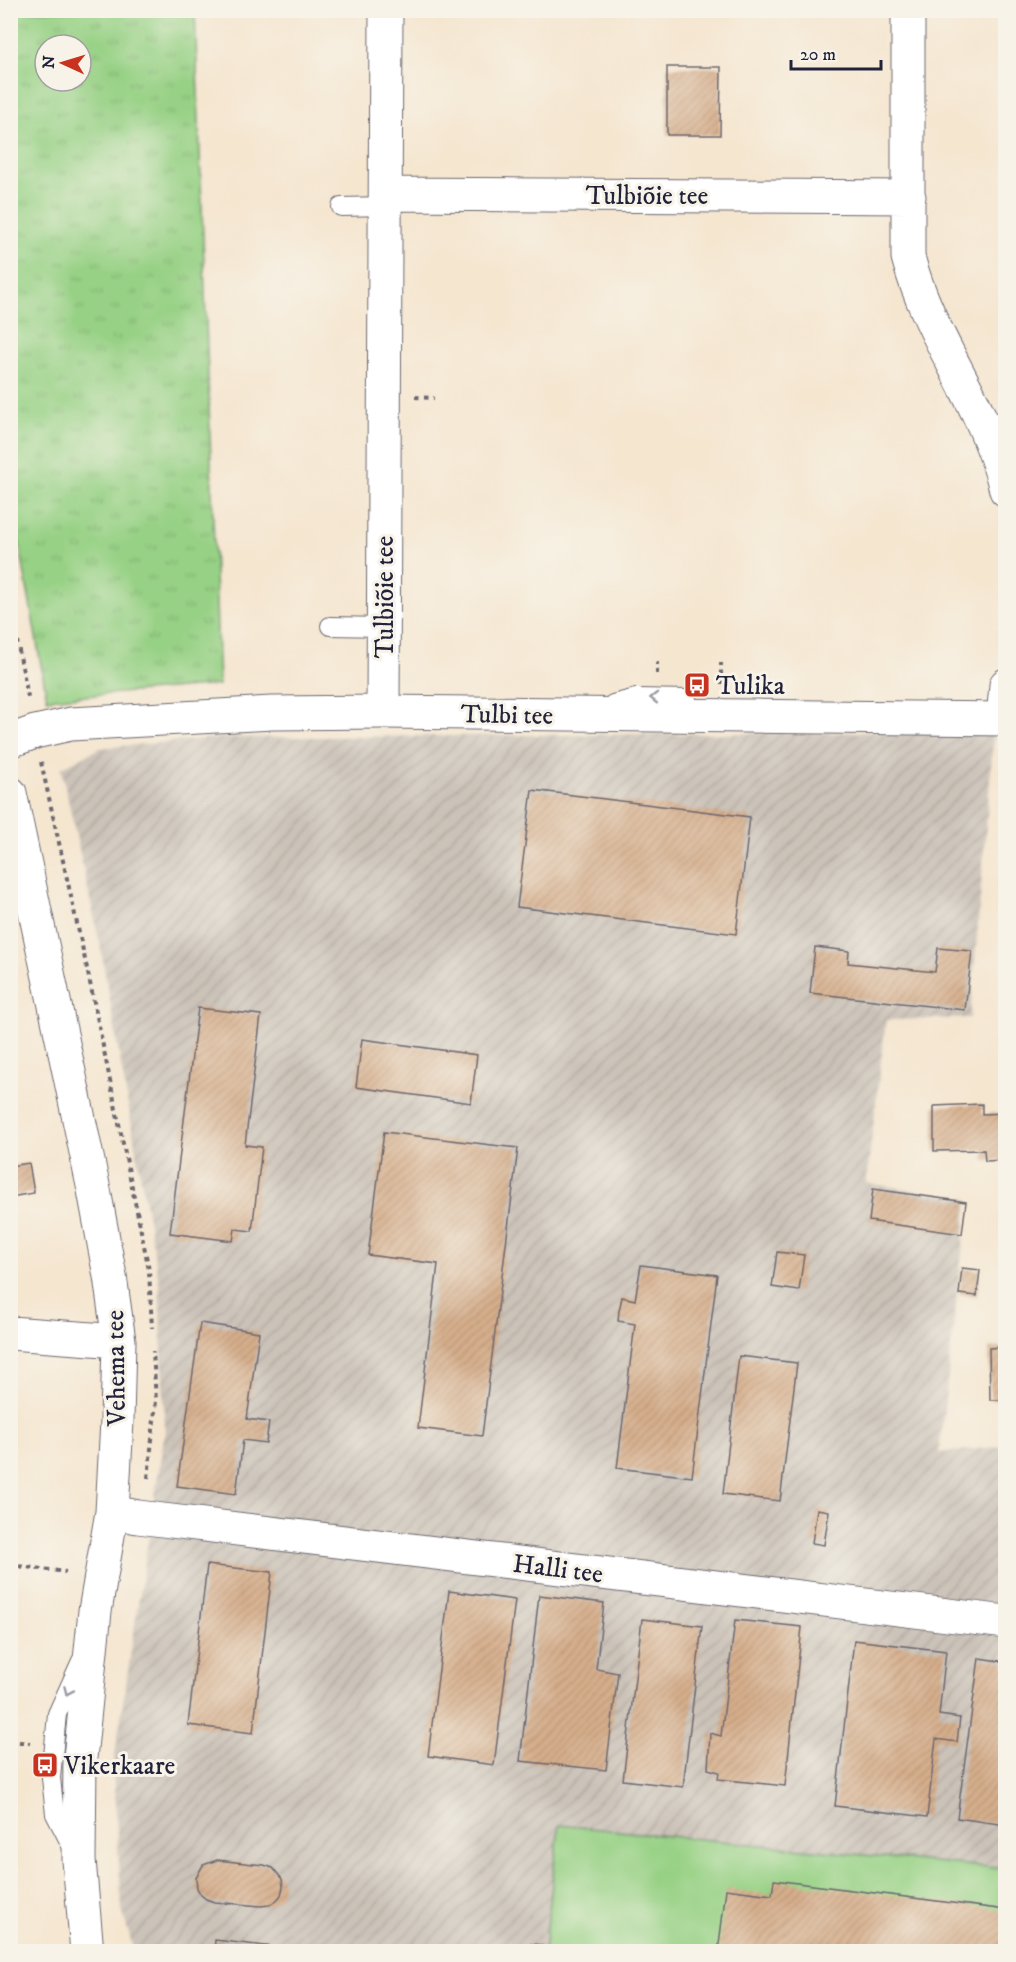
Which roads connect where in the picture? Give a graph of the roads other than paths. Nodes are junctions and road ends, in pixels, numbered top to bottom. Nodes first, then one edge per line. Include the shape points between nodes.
1 (386, 10) edge
2 (908, 10) edge
3 (909, 197) junction
4 (385, 200) junction
5 (341, 207) dead end
6 (1005, 490) edge
7 (330, 626) dead end
8 (384, 627) junction
9 (1005, 684) edge
10 (383, 712) junction
11 (1004, 719) edge
12 (10, 741) edge
13 (10, 793) edge
14 (18, 861) edge
15 (10, 1333) edge
16 (119, 1341) junction
17 (112, 1512) junction
18 (1005, 1622) edge
19 (87, 1952) edge

1 - 4 street, Tulbiõie tee
2 - 3 street
3 - 4 street, Tulbiõie tee
3 - 6 street via 908,257 915,285 989,437
4 - 5 lane
4 - 8 street, Tulbiõie tee
7 - 8 lane
8 - 10 street, Tulbiõie tee
9 - 11 street
10 - 11 street, Tulbi tee
10 - 12 street, Tulbi tee via 272,713 71,724
13 - 14 street, Vehema tee
14 - 16 street, Vehema tee via 94,1190
15 - 16 street
16 - 17 street, Vehema tee
17 - 18 street, Halli tee
17 - 19 street, Vehema tee via 92,1638 80,1758 79,1860

